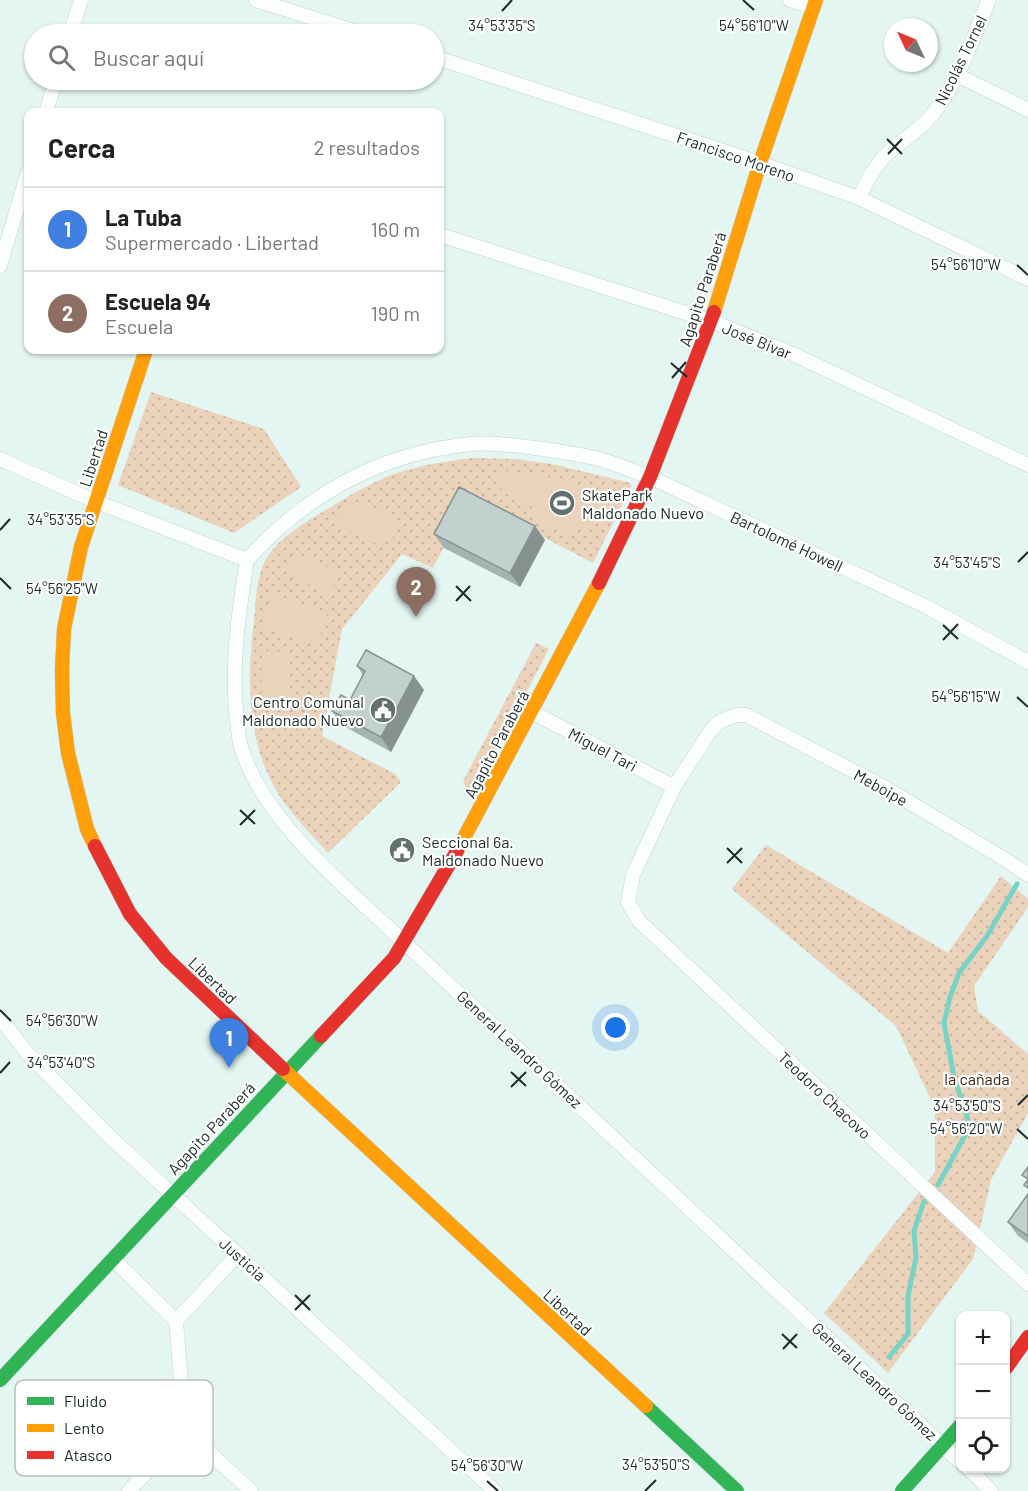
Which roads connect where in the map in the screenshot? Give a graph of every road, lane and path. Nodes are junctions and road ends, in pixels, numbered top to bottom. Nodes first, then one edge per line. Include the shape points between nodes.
1 (81, 0) edge
2 (255, 0) edge
3 (790, 0) edge
4 (989, 0) edge
5 (814, 4) edge
6 (73, 24) edge
7 (331, 24) edge
8 (444, 60) edge
9 (957, 75) junction
10 (53, 90) edge
11 (47, 108) edge
12 (1028, 110) edge
13 (760, 163) junction
14 (24, 185) edge
15 (859, 198) junction
16 (444, 236) edge
17 (0, 266) edge
18 (1028, 279) edge
19 (711, 321) junction
20 (145, 354) edge
21 (0, 459) edge
22 (1028, 465) edge
23 (650, 477) junction
24 (97, 501) junction
25 (247, 560) junction
26 (1028, 662) edge
27 (532, 712) junction
28 (674, 787) junction
29 (1028, 875) edge
30 (405, 943) junction
31 (0, 1018) edge
32 (286, 1072) junction
33 (171, 1195) junction
34 (238, 1254) junction
35 (113, 1259) junction
36 (1028, 1284) edge
37 (176, 1321) junction
38 (1028, 1337) edge
39 (1007, 1365) edge
40 (0, 1380) edge
41 (181, 1380) edge
42 (956, 1431) edge
43 (944, 1446) junction
44 (213, 1456) edge
45 (956, 1458) edge
46 (973, 1473) edge
47 (143, 1476) edge
48 (129, 1491) edge
49 (251, 1491) edge
50 (495, 1491) edge
51 (737, 1491) edge
52 (902, 1491) edge
53 (991, 1491) edge

1 - 6 street
2 - 7 street
3 - 5 street
4 - 9 street, Nicolás Tornel
5 - 13 street, Agapito Paraberá
8 - 13 street, Francisco Moreno
9 - 12 street
9 - 15 street, Nicolás Tornel via 931,117 885,156 868,177
10 - 11 street
13 - 15 street, Francisco Moreno
13 - 19 street, Agapito Paraberá
14 - 17 street
15 - 18 street, Francisco Moreno
16 - 19 street, José Bivar
19 - 22 street, José Bivar via 795,355
19 - 23 street, Agapito Paraberá
20 - 24 street, Libertad
21 - 24 street
23 - 25 street, Bartolomé Howell via 602,460 512,445 465,444 422,452 379,465 295,513
23 - 26 street, Bartolomé Howell via 927,607
23 - 27 street, Agapito Paraberá
24 - 25 street
24 - 32 street, Libertad via 71,588 62,670 68,753 87,828 116,890 147,937
25 - 30 street, General Leandro Gómez via 236,643 235,708 242,750 263,795 294,834
27 - 28 street, Miguel Tari
27 - 30 street, Agapito Paraberá
28 - 29 street, Meboipe via 711,730 727,717 746,715 884,788
28 - 36 street, Teodoro Chacovo via 633,875 628,902 639,921
30 - 32 street, Agapito Paraberá
30 - 43 street, General Leandro Gómez
31 - 33 street, Justicia via 28,1054
32 - 33 street, Agapito Paraberá
32 - 51 street, Libertad
33 - 34 street, Justicia
33 - 35 street, Agapito Paraberá
34 - 37 street
34 - 50 street, Justicia
35 - 37 street
35 - 40 street, Agapito Paraberá
37 - 41 street
38 - 39 street
42 - 43 street
43 - 45 street, General Leandro Gómez
43 - 52 street
44 - 49 street
46 - 53 street
47 - 48 street

